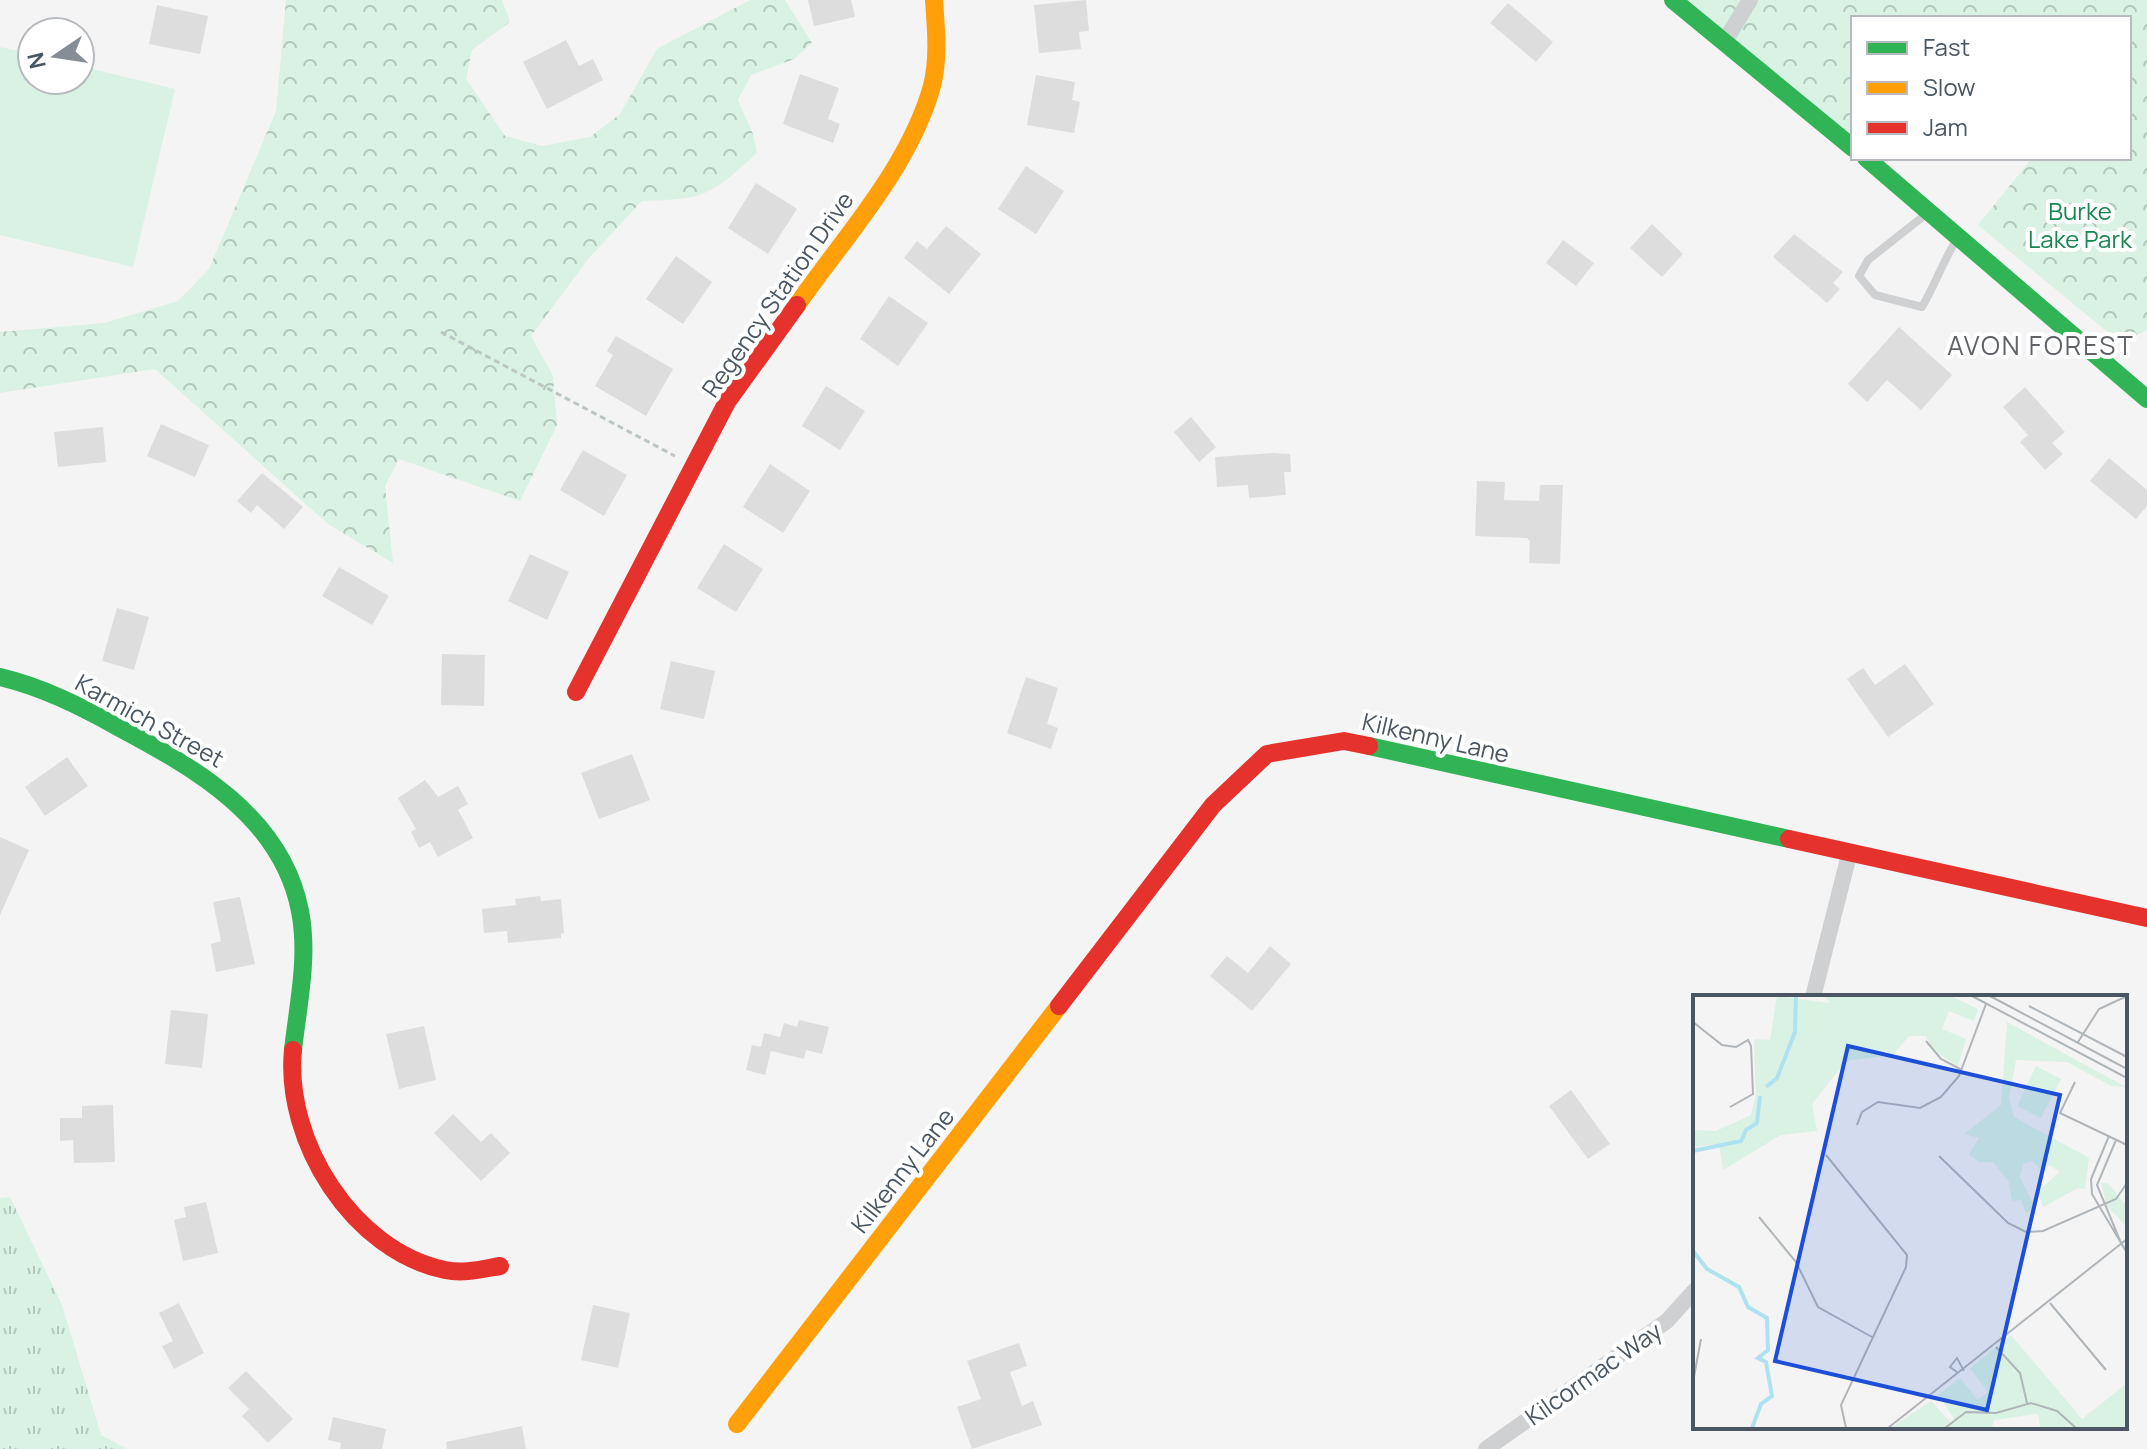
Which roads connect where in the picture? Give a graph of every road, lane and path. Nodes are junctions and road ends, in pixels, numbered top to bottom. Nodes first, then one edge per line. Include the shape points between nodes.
1 (934, 0) edge
2 (1673, 0) edge
3 (1750, 0) edge
4 (1725, 41) junction
5 (1851, 146) edge
6 (1868, 160) edge
7 (1928, 212) junction
8 (1957, 238) junction
9 (441, 332) dead end
10 (2147, 399) edge
11 (693, 465) junction
12 (0, 677) edge
13 (576, 692) dead end
14 (1849, 855) junction
15 (2147, 918) edge
16 (1814, 995) edge
17 (500, 1266) dead end
18 (1693, 1292) edge
19 (737, 1424) dead end
20 (1486, 1449) edge

1 - 11 street, Regency Station Drive via 937,51 932,85 909,147 759,352
2 - 4 street
3 - 4 street
4 - 5 street
6 - 7 street
7 - 8 street
7 - 8 lane via 1868,260 1859,276 1875,295 1922,307
8 - 10 street
9 - 11 path
11 - 13 street, Regency Station Drive
12 - 17 street, Karmich Street via 27,682 181,760 228,792 259,824 280,855 301,918 303,975 291,1083 299,1126 317,1169 354,1216 407,1254 458,1272
14 - 15 street, Kilkenny Lane
14 - 16 street
14 - 19 street, Kilkenny Lane via 1344,741 1267,754 1206,815
18 - 20 street, Kilcormac Way via 1667,1321

